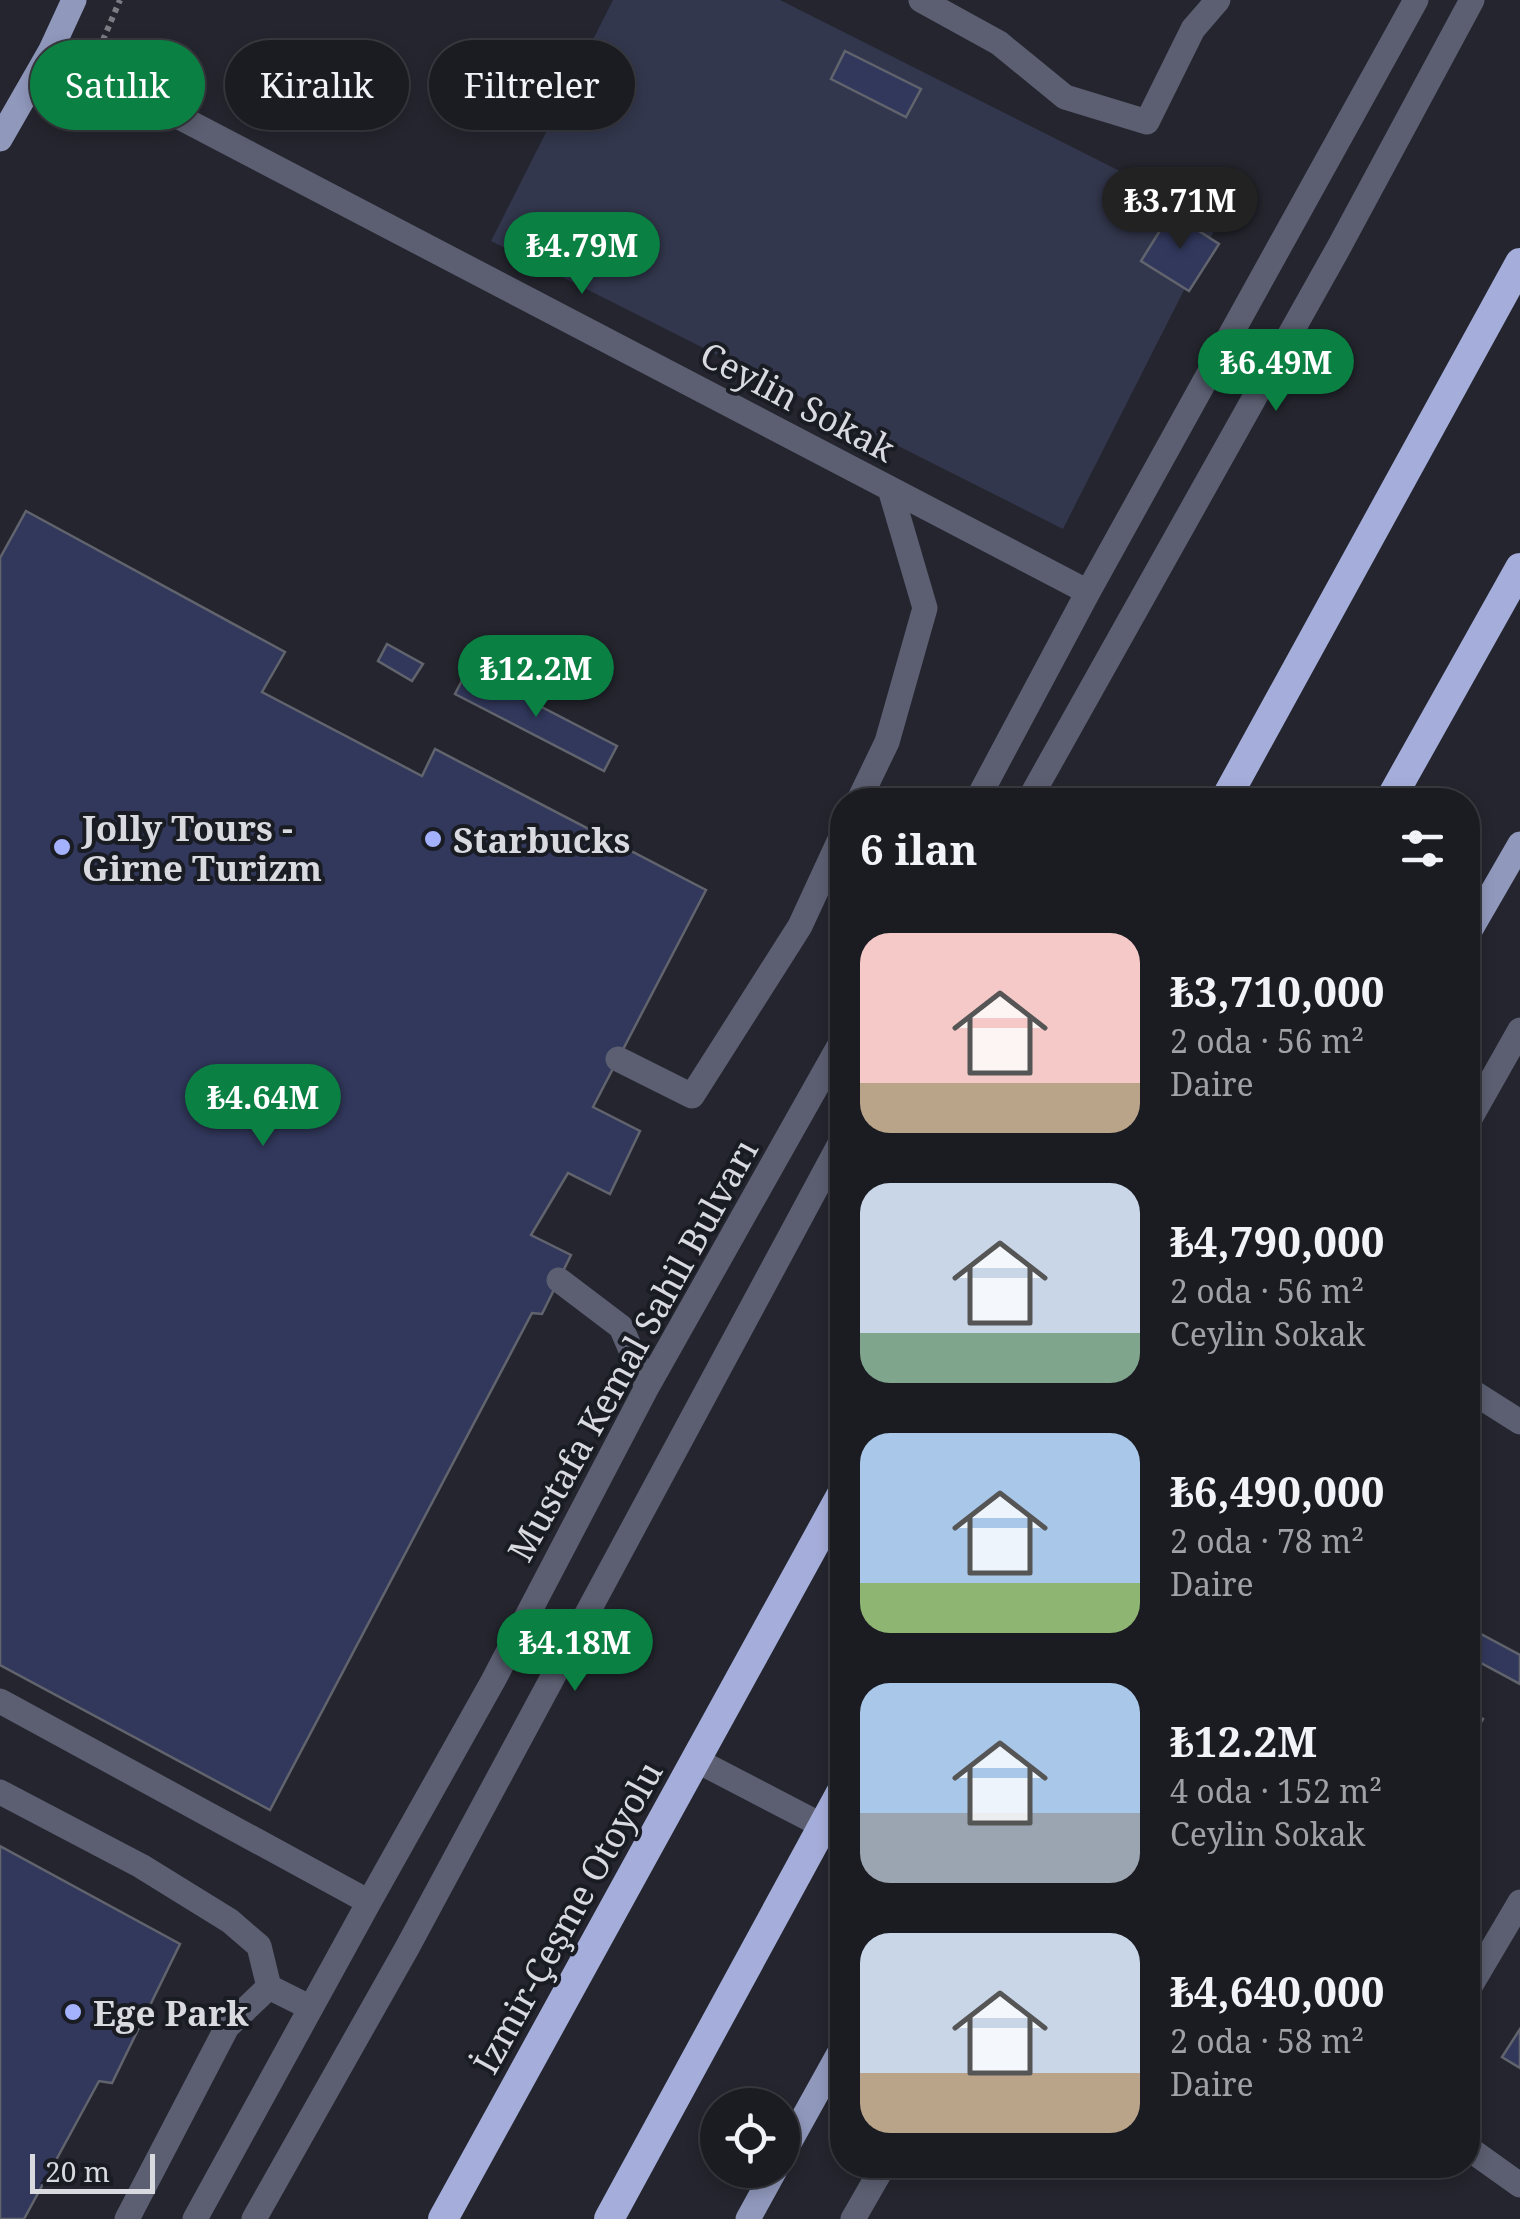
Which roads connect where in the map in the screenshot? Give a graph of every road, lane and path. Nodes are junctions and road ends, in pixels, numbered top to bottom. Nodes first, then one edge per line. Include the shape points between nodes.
1 (74, 0) edge
2 (120, 0) edge
3 (921, 0) edge
4 (1218, 0) edge
5 (1416, 0) edge
6 (1472, 0) edge
7 (56, 40) edge
8 (103, 40) edge
9 (30, 87) edge
10 (205, 130) edge
11 (0, 139) edge
12 (1520, 263) edge
13 (890, 489) junction
14 (1520, 568) edge
15 (1088, 592) junction
16 (865, 788) edge
17 (983, 788) edge
18 (1036, 788) edge
19 (1231, 788) edge
20 (1397, 788) edge
21 (1520, 844) edge
22 (830, 862) edge
23 (1480, 913) edge
24 (1520, 1030) edge
25 (618, 1059) dead end
26 (830, 1062) edge
27 (1480, 1101) edge
28 (830, 1162) edge
29 (559, 1280) dead end
30 (647, 1387) junction
31 (1480, 1397) edge
32 (1520, 1422) edge
33 (830, 1516) edge
34 (0, 1701) edge
35 (696, 1760) junction
36 (0, 1792) edge
37 (830, 1813) edge
38 (823, 1826) junction
39 (369, 1902) junction
40 (1520, 1902) edge
41 (1480, 1970) edge
42 (269, 1987) junction
43 (311, 2008) junction
44 (830, 2070) edge
45 (800, 2124) edge
46 (1480, 2157) edge
47 (877, 2178) edge
48 (1520, 2185) edge
49 (765, 2188) edge
50 (749, 2218) edge
51 (127, 2219) edge
52 (195, 2219) edge
53 (254, 2219) edge
54 (443, 2219) edge
55 (609, 2219) edge
56 (854, 2219) edge

1 - 7 main road
2 - 8 path
3 - 4 street via 999,43 1065,97 1147,122 1193,29
5 - 15 street
6 - 18 street
9 - 11 main road
10 - 13 street, Ceylin Sokak
12 - 19 highway
13 - 15 street, Ceylin Sokak
13 - 16 street via 925,608 886,742
14 - 20 highway
15 - 17 street
21 - 23 main road
22 - 25 street via 800,926 692,1096
24 - 27 street
26 - 30 street, Mustafa Kemal Sahil Bulvarı
28 - 53 street
29 - 30 street via 620,1327
30 - 39 street, Mustafa Kemal Sahil Bulvarı via 494,1682
31 - 32 street
33 - 35 highway, İzmir-Çeşme Otoyolu
34 - 39 street
35 - 38 street
35 - 54 highway, İzmir-Çeşme Otoyolu
36 - 42 street via 230,1921 259,1946
37 - 38 highway
38 - 55 highway
39 - 43 street, Mustafa Kemal Sahil Bulvarı
40 - 41 street
42 - 43 street
42 - 51 street via 227,2027
43 - 52 street, Mustafa Kemal Sahil Bulvarı
44 - 45 main road
46 - 48 street
47 - 56 street
49 - 50 main road

